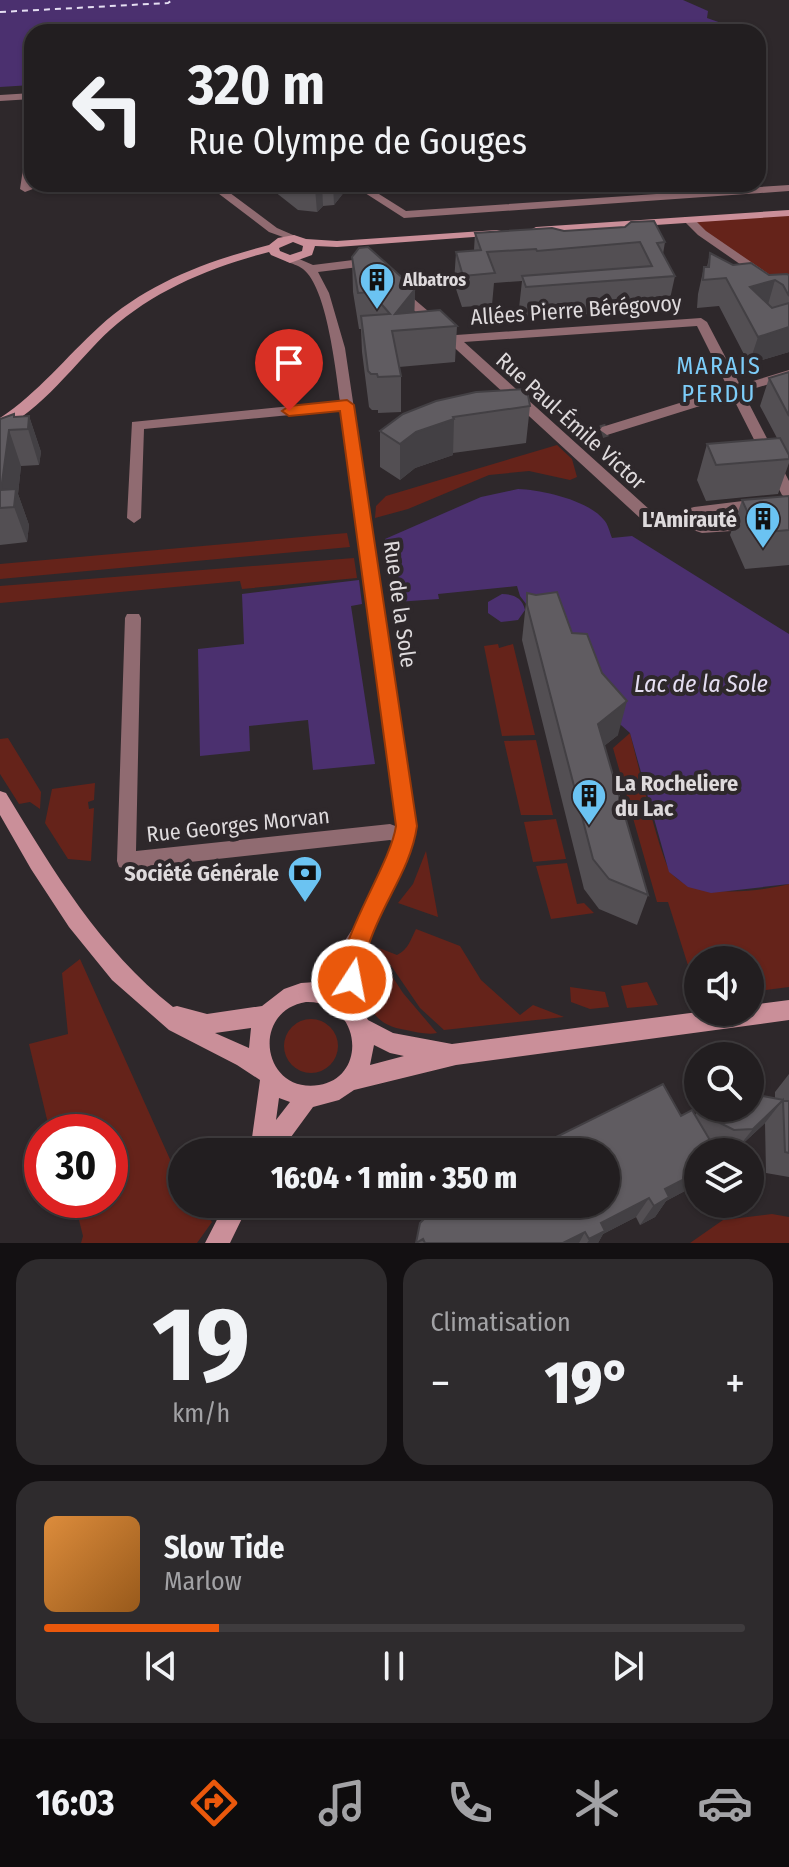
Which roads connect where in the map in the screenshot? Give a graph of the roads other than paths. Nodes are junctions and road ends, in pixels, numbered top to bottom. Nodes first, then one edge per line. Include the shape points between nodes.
1 (24, 96) edge
2 (0, 98) edge
3 (789, 188) edge
4 (766, 190) edge
5 (220, 192) edge
6 (368, 192) edge
7 (732, 192) edge
8 (789, 213) edge
9 (688, 219) junction
10 (524, 231) edge
11 (509, 232) edge
12 (278, 247) junction
13 (309, 257) junction
14 (789, 294) edge
15 (452, 339) junction
16 (789, 374) edge
17 (734, 391) junction
18 (347, 405) junction
19 (0, 424) edge
20 (607, 430) tunnel mouth
21 (789, 495) edge
22 (789, 501) edge
23 (134, 518) dead end
24 (690, 521) junction
25 (789, 522) edge
26 (133, 618) dead end
27 (0, 799) edge
28 (405, 838) junction
29 (358, 944) junction
30 (321, 992) junction
31 (343, 1001) junction
32 (157, 1009) junction
33 (789, 1010) edge
34 (269, 1015) junction
35 (363, 1028) junction
36 (456, 1054) junction
37 (268, 1076) junction
38 (346, 1081) junction
39 (308, 1096) junction
40 (265, 1138) edge
41 (275, 1138) edge
42 (230, 1218) edge
43 (217, 1243) edge

1 - 2 street
3 - 4 street
5 - 12 street
6 - 7 street via 404,215
8 - 9 street
9 - 10 street
9 - 14 street
11 - 13 street via 337,244
12 - 13 street
12 - 13 street via 294,238
12 - 19 street via 191,273 139,301
13 - 15 street, Rue Paul-Émile Victor via 369,262
13 - 18 street, Rue de la Sole via 333,326
15 - 17 street, Allées Pierre Bérégovoy via 701,322
15 - 24 street, Rue Paul-Émile Victor via 638,508 669,524
16 - 17 street
17 - 20 street
17 - 21 street, Allées Pierre Bérégovoy
18 - 23 street via 137,425
18 - 28 street, Rue de la Sole
22 - 24 street via 701,510 689,514
24 - 25 street via 707,529
26 - 28 street, Rue Georges Morvan via 126,861 390,832
27 - 32 street via 85,936
28 - 29 street, Rue de la Sole
29 - 30 street, Rue de la Sole
29 - 31 street, Rue de la Sole
30 - 31 street
30 - 34 street via 295,994
31 - 35 street
32 - 34 street via 207,1024
32 - 37 street via 190,1033 246,1058
33 - 36 street
34 - 37 street via 259,1041
35 - 36 street via 390,1043
35 - 38 street via 360,1059
36 - 38 street
37 - 39 street via 284,1090
37 - 40 street
38 - 39 street via 325,1094
39 - 41 street
42 - 43 street

